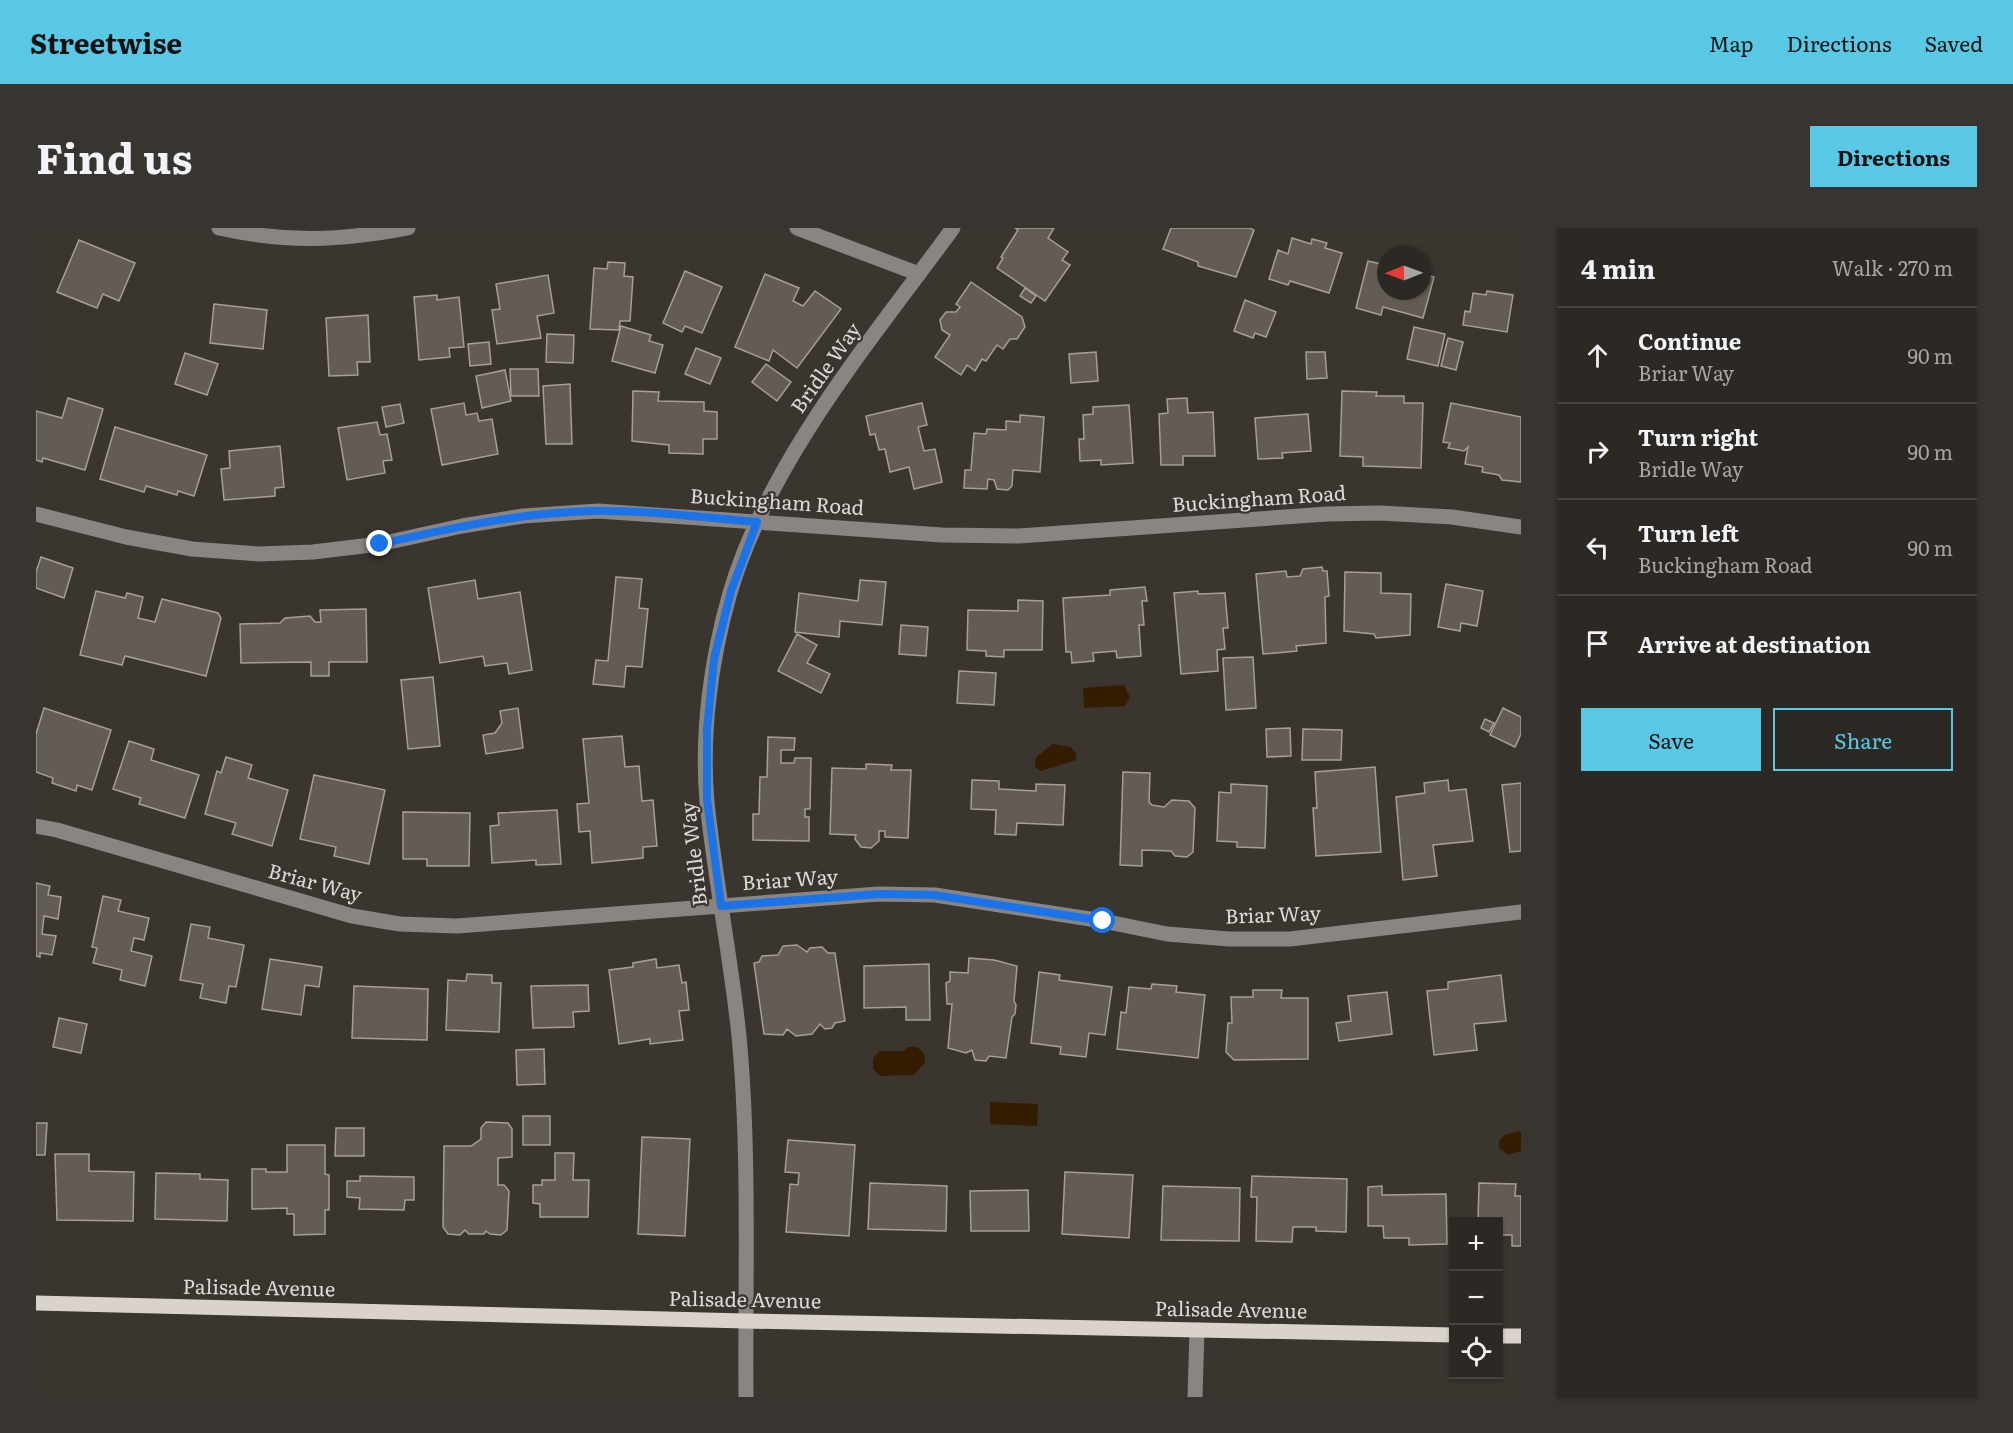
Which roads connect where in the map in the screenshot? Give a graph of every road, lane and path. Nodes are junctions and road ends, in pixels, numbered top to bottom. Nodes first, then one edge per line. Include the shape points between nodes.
1 (219, 228) edge
2 (408, 228) edge
3 (797, 228) edge
4 (953, 228) edge
5 (919, 274) junction
6 (36, 514) edge
7 (757, 522) junction
8 (1521, 527) edge
9 (36, 826) edge
10 (721, 906) junction
11 (1521, 912) edge
12 (36, 1303) edge
13 (746, 1321) junction
14 (1197, 1330) junction
15 (1449, 1335) edge
16 (1503, 1336) edge
17 (1521, 1336) edge
18 (746, 1397) edge
19 (1195, 1397) edge

1 - 2 street via 258,237 311,240 357,238
3 - 5 street
4 - 5 street, Bridle Way
5 - 7 street, Bridle Way via 813,422
6 - 7 street, Buckingham Road via 170,545 258,554 380,544 513,517 577,512
7 - 8 street, Buckingham Road via 942,535 1019,536 1380,513 1452,517
7 - 10 street, Bridle Way via 731,591 714,659 707,729 707,799
9 - 10 street, Briar Way via 311,905 400,924 457,926
10 - 11 street, Briar Way via 879,894 934,895 1167,934 1229,939 1290,939
10 - 13 street, Bridle Way via 739,1035
12 - 13 main road, Palisade Avenue
13 - 14 main road, Palisade Avenue
13 - 18 street, Bridle Way
14 - 15 main road, Palisade Avenue
14 - 19 street
16 - 17 main road

